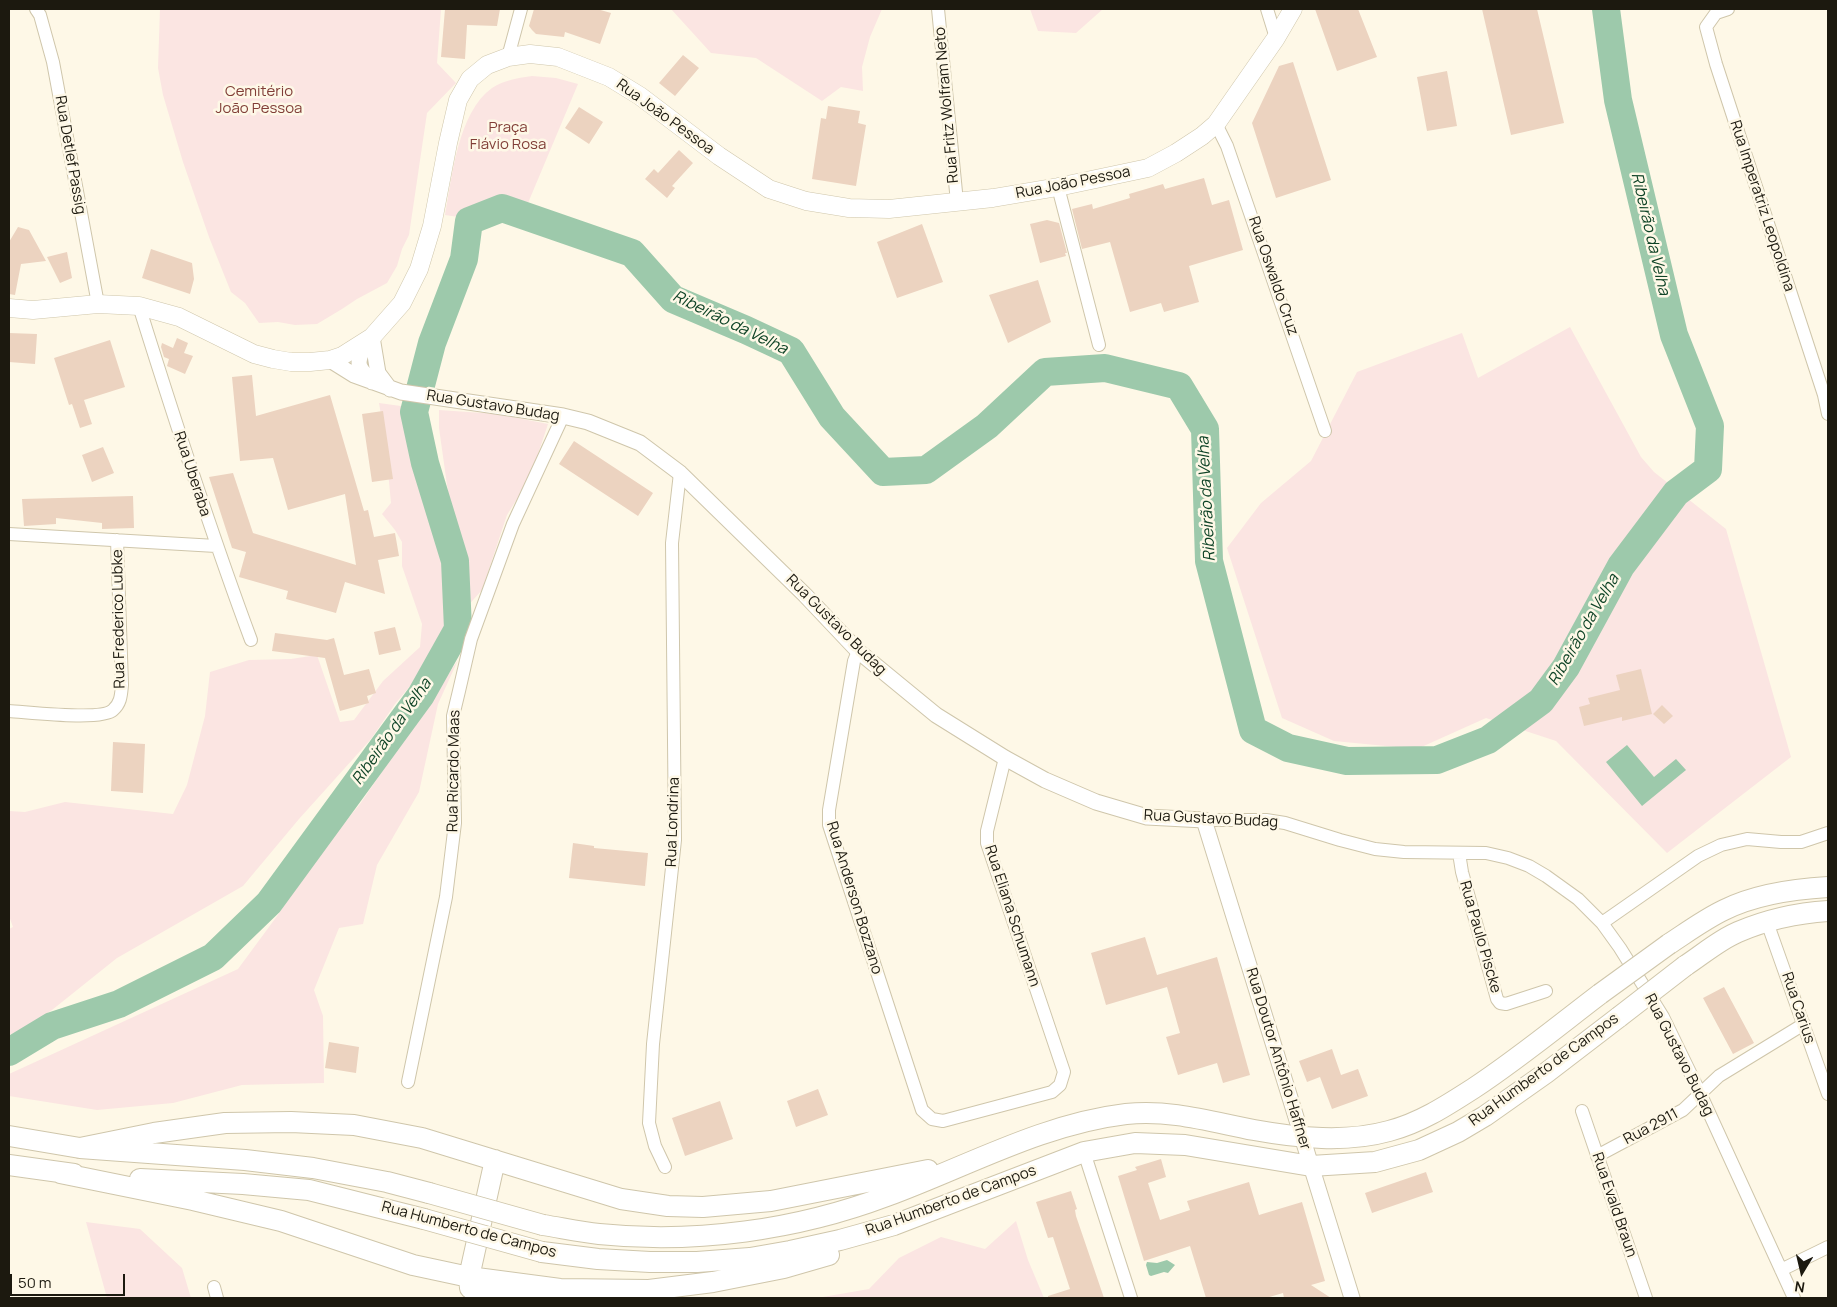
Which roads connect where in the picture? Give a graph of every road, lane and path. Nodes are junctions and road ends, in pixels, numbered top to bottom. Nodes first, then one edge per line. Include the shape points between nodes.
1 (36, 9) edge
2 (520, 9) edge
3 (938, 9) edge
4 (1267, 9) edge
5 (1293, 9) edge
6 (1728, 9) edge
7 (1276, 38) junction
8 (508, 57) junction
9 (1216, 124) junction
10 (1058, 187) junction
11 (957, 202) junction
12 (98, 304) junction
13 (139, 306) junction
14 (9, 308) edge
15 (368, 340) junction
16 (1099, 345) dead end
17 (336, 358) junction
18 (359, 364) junction
19 (376, 378) junction
20 (1828, 414) edge
21 (563, 416) junction
22 (1326, 431) dead end
23 (680, 473) junction
24 (9, 534) edge
25 (117, 540) junction
26 (216, 546) junction
27 (251, 640) dead end
28 (858, 651) junction
29 (9, 712) edge
30 (1005, 758) junction
31 (1204, 820) junction
32 (1828, 833) edge
33 (1459, 853) junction
34 (1828, 887) edge
35 (1828, 911) edge
36 (1767, 922) junction
37 (1602, 923) junction
38 (1546, 991) dead end
39 (1804, 1024) junction
40 (1064, 1072) joint
41 (408, 1082) dead end
42 (1700, 1093) junction
43 (1828, 1094) edge
44 (1582, 1111) dead end
45 (9, 1136) edge
46 (1301, 1136) junction
47 (80, 1148) junction
48 (1084, 1152) junction
49 (1597, 1156) junction
50 (495, 1160) junction
51 (972, 1161) junction
52 (9, 1165) edge
53 (1310, 1166) junction
54 (665, 1167) dead end
55 (60, 1173) junction
56 (894, 1225) junction
57 (1828, 1247) edge
58 (1781, 1270) junction
59 (470, 1277) junction
60 (648, 1294) edge
61 (1131, 1298) edge
62 (1352, 1298) edge
63 (1646, 1298) edge
64 (1794, 1298) edge

1 - 12 street, Rua Detlef Passig via 53,62
2 - 8 street
3 - 11 street, Rua Fritz Wolfram Neto
4 - 7 street
5 - 7 main road, Rua João Pessoa
6 - 20 street, Rua Imperatriz Leopoldina via 1716,14 1706,27
7 - 9 main road, Rua João Pessoa
8 - 11 main road, Rua João Pessoa via 530,54 558,57 609,77 769,189 806,201 849,208 889,209
8 - 15 main road, Rua João Pessoa via 487,65 470,79 458,100 420,269 402,303
9 - 10 main road, Rua João Pessoa via 1182,149 1148,168
9 - 22 street, Rua Oswaldo Cruz via 1227,146
10 - 11 main road, Rua João Pessoa
10 - 16 street
12 - 13 main road, Rua João Pessoa
12 - 14 main road, Rua João Pessoa via 33,310
13 - 17 main road, Rua João Pessoa via 180,317 254,354 292,362
13 - 26 street, Rua Uberaba
15 - 17 main road, Rua João Pessoa
15 - 18 street
15 - 19 street
17 - 18 street
17 - 19 street, Rua Gustavo Budag via 354,375
18 - 19 street via 361,371
19 - 21 street, Rua Gustavo Budag via 396,390
21 - 23 street, Rua Gustavo Budag via 588,422 640,443
21 - 41 street, Rua Ricardo Maas via 514,524 471,639 453,716 454,824 446,898
23 - 28 street, Rua Gustavo Budag
23 - 54 street, Rua Londrina via 672,543 675,840 653,1044 649,1123 654,1146
24 - 25 street
25 - 26 street
25 - 29 street, Rua Frederico Lubke via 120,702 112,712 98,716
26 - 27 street, Rua Uberaba
28 - 30 street, Rua Gustavo Budag via 936,715
28 - 40 street, Rua Anderson Bozzano via 829,825 922,1110 932,1119 943,1121 1052,1092 1060,1085
30 - 31 street, Rua Gustavo Budag via 1045,780 1114,809 1147,817
30 - 40 street, Rua Eliana Schumann via 987,843
31 - 33 street, Rua Gustavo Budag via 1285,822 1375,849
31 - 46 street, Rua Doutor Antônio Haffner
32 - 37 street via 1801,842 1747,839 1721,845 1698,856
33 - 37 street, Rua Gustavo Budag via 1486,853 1529,866 1578,899
33 - 38 street, Rua Paulo Piscke via 1497,999 1506,1004
34 - 46 main road, Rua Humberto de Campos, bridge via 1764,896 1724,910 1669,944 1505,1068 1415,1123 1348,1138
35 - 36 main road, Rua Humberto de Campos via 1806,912
36 - 39 street, Rua Carius
36 - 53 main road, Rua Humberto de Campos, bridge via 1736,933 1685,966 1539,1078 1458,1132 1419,1150 1375,1162
37 - 42 street, Rua Gustavo Budag via 1663,1017
39 - 42 street, Rua 2911 via 1719,1076
39 - 43 street, Rua Carius
42 - 49 street, Rua 2911 via 1683,1110
42 - 58 street, Rua Gustavo Budag
44 - 49 street, Rua Evald Braun
45 - 47 main road, Rua Humberto de Campos
46 - 51 main road, Rua Humberto de Campos via 1181,1116 1128,1114 1074,1123
46 - 53 street, Rua Doutor Antônio Haffner
47 - 50 main road via 225,1123 291,1122 354,1125 422,1138
47 - 51 main road, Rua Humberto de Campos, bridge via 313,1168 387,1182 543,1225 601,1234 652,1236 744,1232 810,1221 887,1196
48 - 53 main road, Rua Humberto de Campos via 1135,1143 1185,1145
48 - 56 main road, Rua Humberto de Campos
48 - 61 street
49 - 63 street, Rua Evald Braun
50 - 51 main road via 621,1199 703,1207 771,1201
50 - 59 main road
52 - 55 main road, Rua Humberto de Campos
53 - 62 street, Rua Doutor Antônio Haffner
55 - 56 main road, Rua Humberto de Campos, bridge via 309,1190 542,1252 598,1259 650,1262 741,1259 824,1244
55 - 59 main road via 281,1221 413,1265
56 - 60 main road via 835,1253 784,1268
57 - 58 street
58 - 64 street, Rua Gustavo Budag
59 - 60 main road via 560,1289

